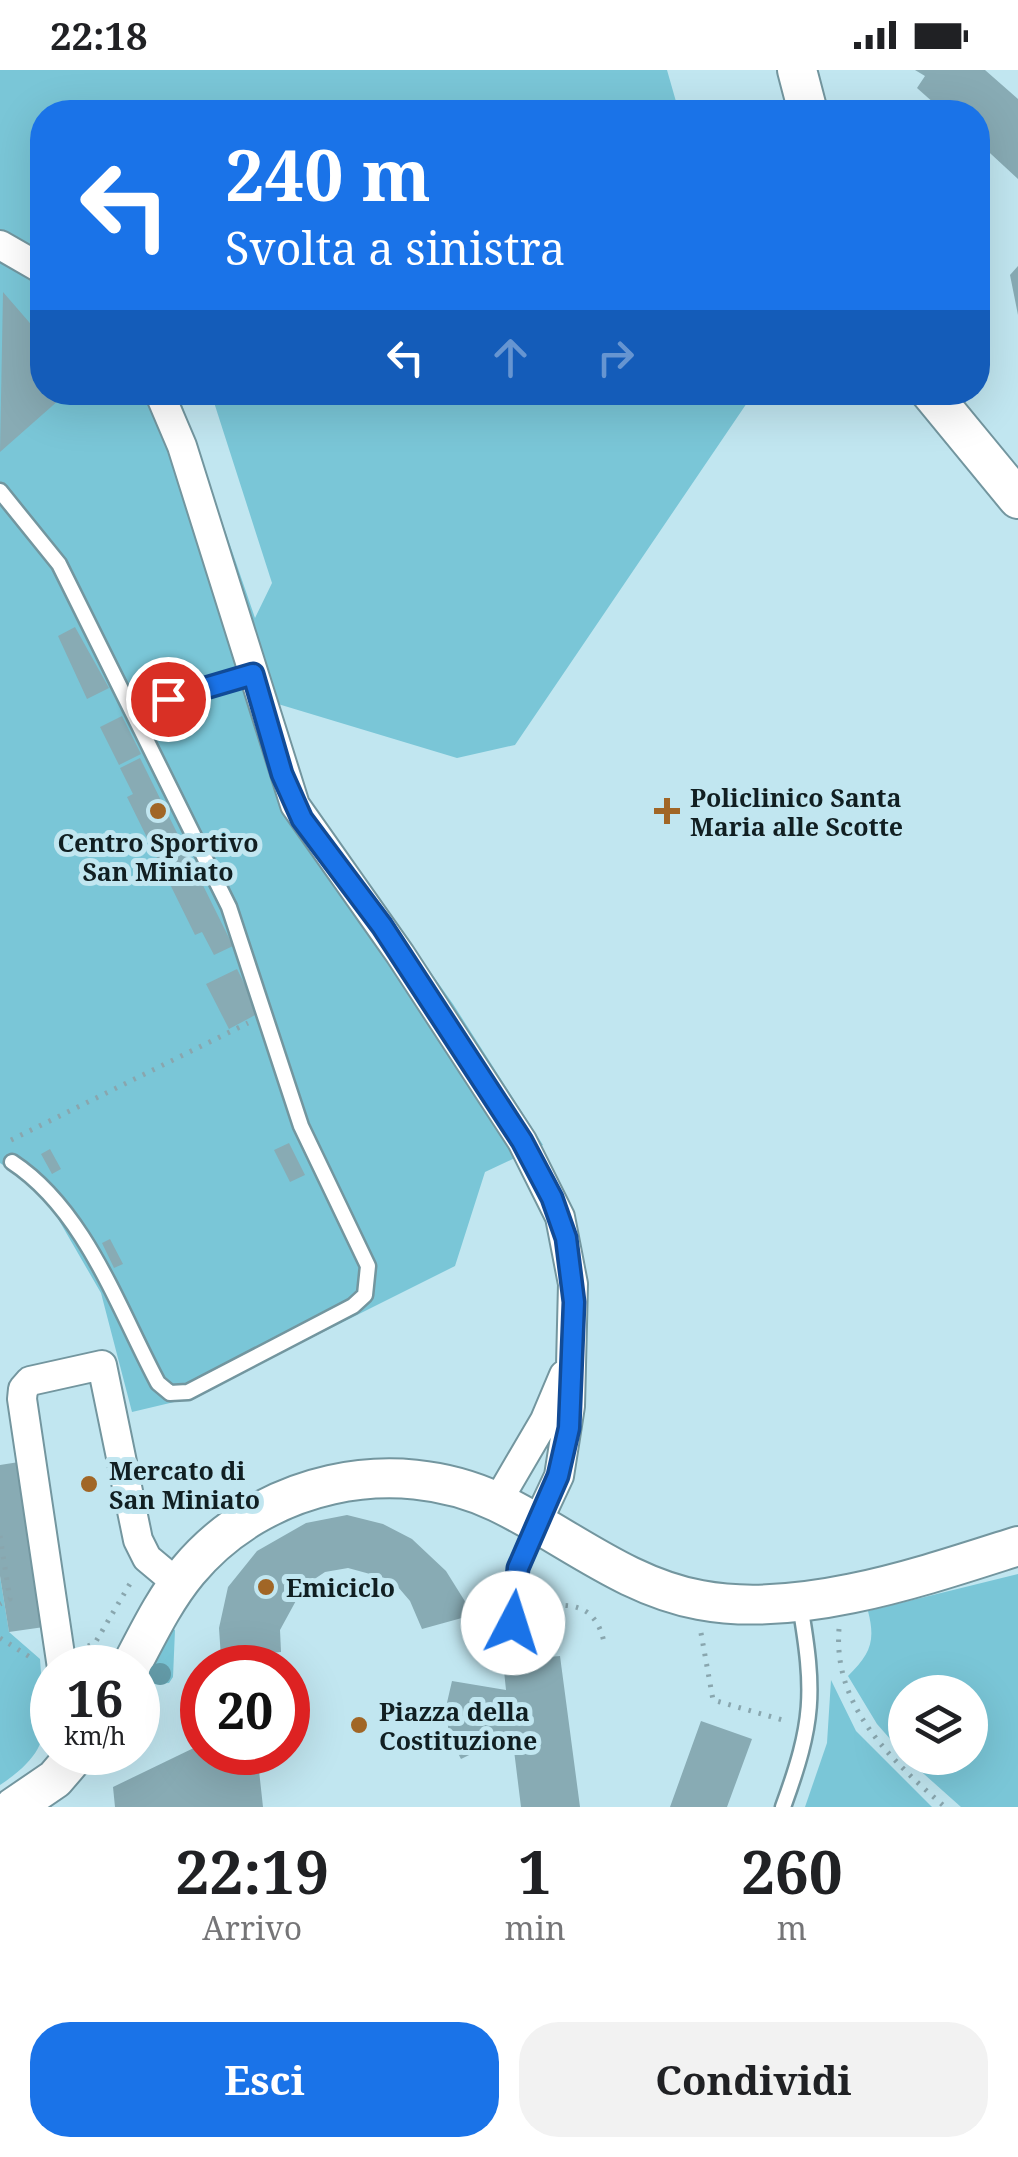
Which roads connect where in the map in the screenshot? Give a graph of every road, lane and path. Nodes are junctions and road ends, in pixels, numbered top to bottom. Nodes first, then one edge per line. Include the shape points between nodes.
1 (797, 70) edge
2 (805, 100) edge
3 (0, 245) edge
4 (30, 262) edge
5 (165, 405) edge
6 (941, 405) edge
7 (0, 491) edge
8 (1018, 499) edge
9 (253, 674) junction
10 (131, 709) junction
11 (264, 1015) junction
12 (0, 1145) edge
13 (12, 1162) dead end
14 (571, 1355) junction
15 (497, 1502) junction
16 (537, 1523) junction
17 (0, 1536) edge
18 (1018, 1546) edge
19 (132, 1579) dead end
20 (178, 1584) junction
21 (847, 1593) junction
22 (799, 1599) junction
23 (0, 1604) edge
24 (512, 1609) junction
25 (701, 1629) dead end
26 (0, 1638) edge
27 (513, 1639) dead end
28 (604, 1642) dead end
29 (60, 1645) edge
30 (92, 1645) edge
31 (143, 1645) edge
32 (30, 1649) edge
33 (794, 1723) dead end
34 (56, 1775) edge
35 (14, 1807) edge
36 (783, 1807) edge
37 (945, 1807) edge

1 - 2 street
3 - 4 street
5 - 9 street
6 - 8 street
7 - 10 lane via 53,554
9 - 10 lane
9 - 14 street via 302,819 420,984 552,1198 574,1284
10 - 11 lane via 229,907
11 - 12 path
11 - 13 lane via 301,1126 368,1266 365,1295 354,1306 188,1392 170,1393 158,1383 70,1219
14 - 15 street via 545,1420
14 - 16 street via 567,1442
15 - 16 street
15 - 20 street via 400,1478 319,1487 234,1528
16 - 22 street via 666,1592 719,1603
16 - 24 lane via 518,1568
17 - 23 path via 10,1599
18 - 21 street
19 - 30 path
20 - 29 street via 146,1558 138,1540 102,1365 30,1381 22,1394
20 - 31 street
21 - 22 street
21 - 37 path via 838,1646 851,1704 888,1752
22 - 36 lane via 812,1712
24 - 27 lane
24 - 28 path via 586,1609
25 - 33 path via 712,1700
26 - 32 path
34 - 35 street

